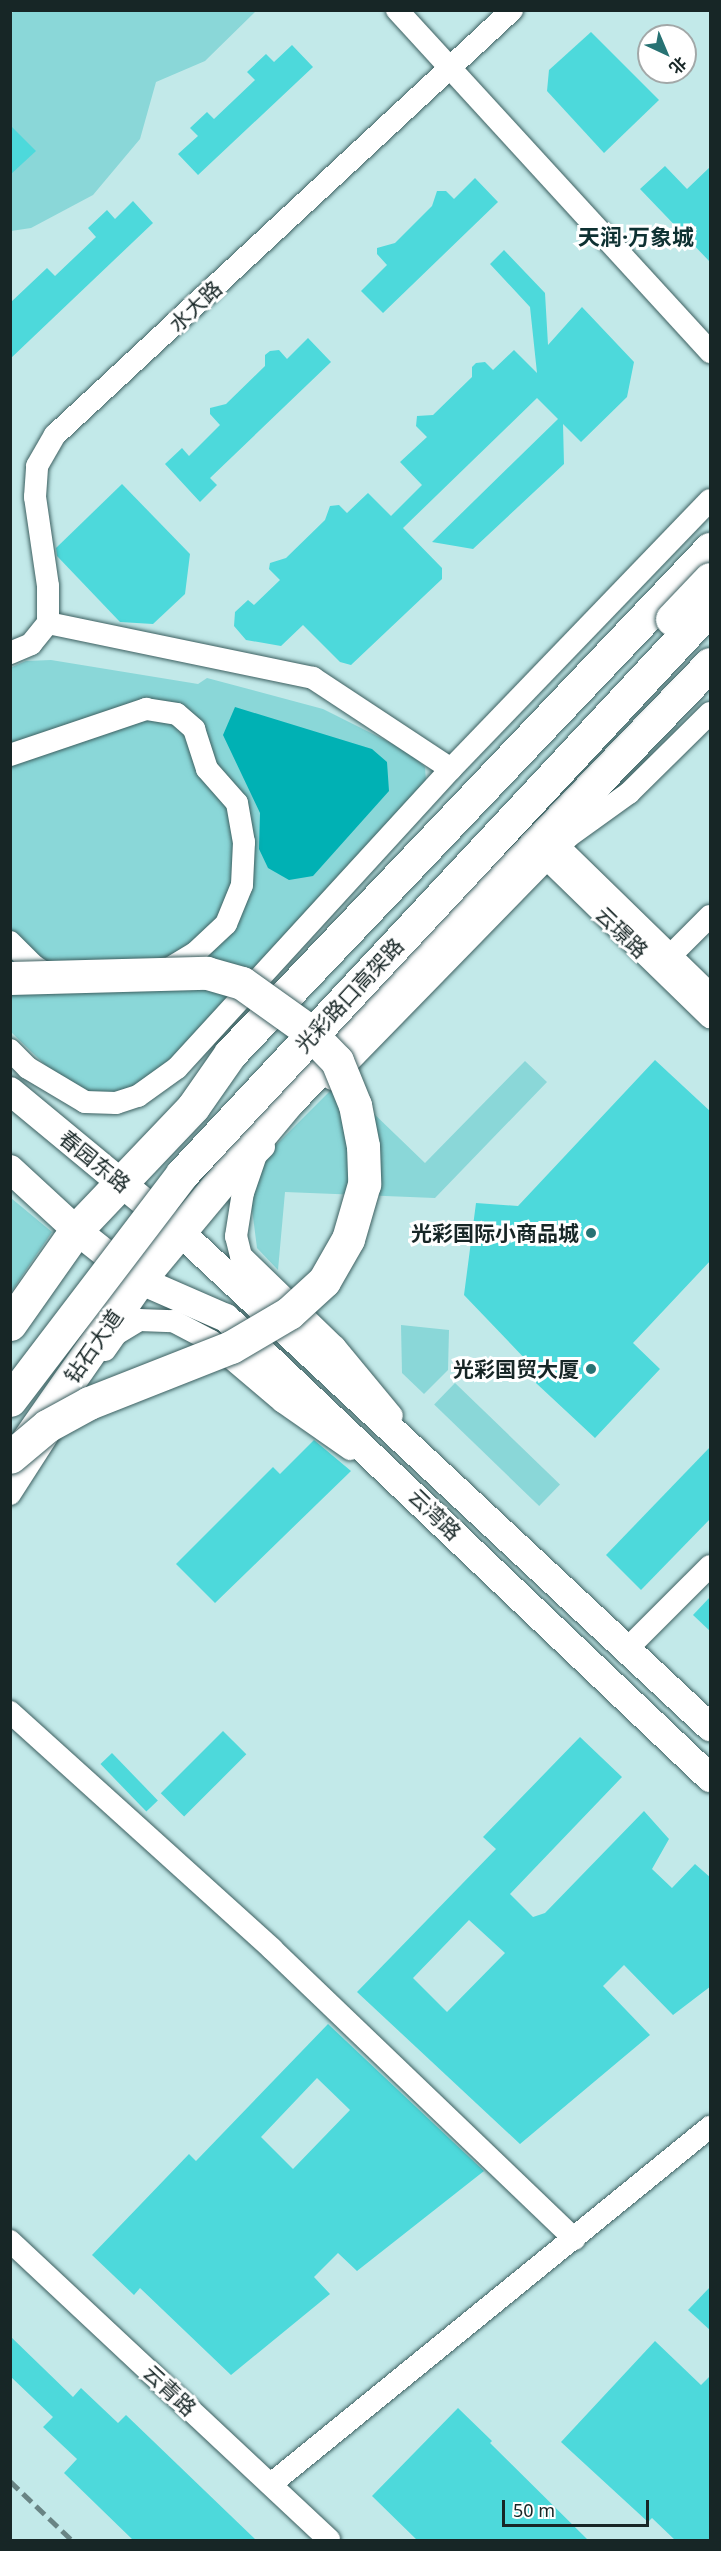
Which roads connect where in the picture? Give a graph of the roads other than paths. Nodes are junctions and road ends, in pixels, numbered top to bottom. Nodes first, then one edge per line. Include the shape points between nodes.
1 (397, 10) edge
2 (512, 10) edge
3 (449, 72) junction
4 (711, 352) edge
5 (711, 500) edge
6 (711, 549) edge
7 (711, 579) edge
8 (711, 608) edge
9 (48, 623) junction
10 (10, 653) edge
11 (711, 664) edge
12 (711, 713) edge
13 (10, 755) edge
14 (451, 769) junction
15 (413, 811) junction
16 (552, 845) junction
17 (371, 906) junction
18 (711, 915) edge
19 (10, 942) edge
20 (671, 955) junction
21 (161, 974) dead end
22 (51, 977) dead end
23 (10, 978) edge
24 (711, 994) edge
25 (711, 1017) edge
26 (297, 1021) junction
27 (258, 1026) junction
28 (10, 1050) edge
29 (177, 1068) junction
30 (10, 1091) edge
31 (10, 1169) edge
32 (121, 1181) junction
33 (76, 1230) junction
34 (179, 1231) junction
35 (139, 1280) junction
36 (10, 1324) edge
37 (10, 1361) edge
38 (10, 1400) edge
39 (15, 1465) edge
40 (435, 1468) junction
41 (411, 1491) junction
42 (10, 1492) edge
43 (711, 1566) edge
44 (627, 1649) junction
45 (10, 1712) edge
46 (711, 1727) edge
47 (711, 1778) edge
48 (711, 2127) edge
49 (574, 2239) junction
50 (10, 2241) edge
51 (271, 2484) junction
52 (329, 2541) edge

1 - 3 street
2 - 3 street, 水大路
3 - 4 street
3 - 9 street, 水大路 via 55,435 37,466 35,497 48,586
5 - 14 street
6 - 17 highway
7 - 26 highway, 光彩路口高架路, bridge
8 - 38 highway, 光彩路口高架路, bridge via 182,1174
9 - 10 street via 31,644
9 - 14 street via 313,678
11 - 16 highway, 钻石大道 via 626,752
12 - 16 street via 629,793
13 - 21 street via 146,709 177,714 194,729 207,769 237,803 244,842 242,885 226,924 195,953
14 - 15 street
15 - 17 street
15 - 29 street
16 - 20 street, 云璟路
16 - 25 street, 云璟路
16 - 34 highway, 钻石大道 via 289,1100
16 - 40 street via 256,1155 243,1192 236,1236 241,1256 335,1347
17 - 27 highway
18 - 20 street
19 - 22 street
20 - 24 street, 云璟路
23 - 26 highway, bridge via 207,973 242,983
26 - 37 highway, 光彩路口高架路 via 168,1159
26 - 39 highway, bridge via 337,1060 355,1105 363,1146 359,1208 348,1239 324,1281 289,1313 259,1333 89,1403 47,1426
27 - 29 street
27 - 32 highway via 230,1054 193,1107
28 - 29 street via 28,1068 85,1102 116,1103 138,1096
30 - 32 main road, 春园东路
31 - 33 main road
32 - 33 highway
32 - 34 main road, 春园东路
33 - 35 main road
33 - 36 highway
34 - 35 highway, 钻石大道
34 - 40 main road, 云湾路
35 - 39 highway, 钻石大道
35 - 41 main road, 云湾路 via 226,1318
39 - 41 street via 116,1334 139,1320 173,1321 211,1341 283,1402
39 - 42 street
40 - 44 main road, 云湾路
41 - 47 main road, 云湾路
43 - 44 street
44 - 46 main road, 云湾路
45 - 49 street via 272,1949
48 - 49 street
49 - 51 street
50 - 51 street, 云青路
51 - 52 street, 云青路

